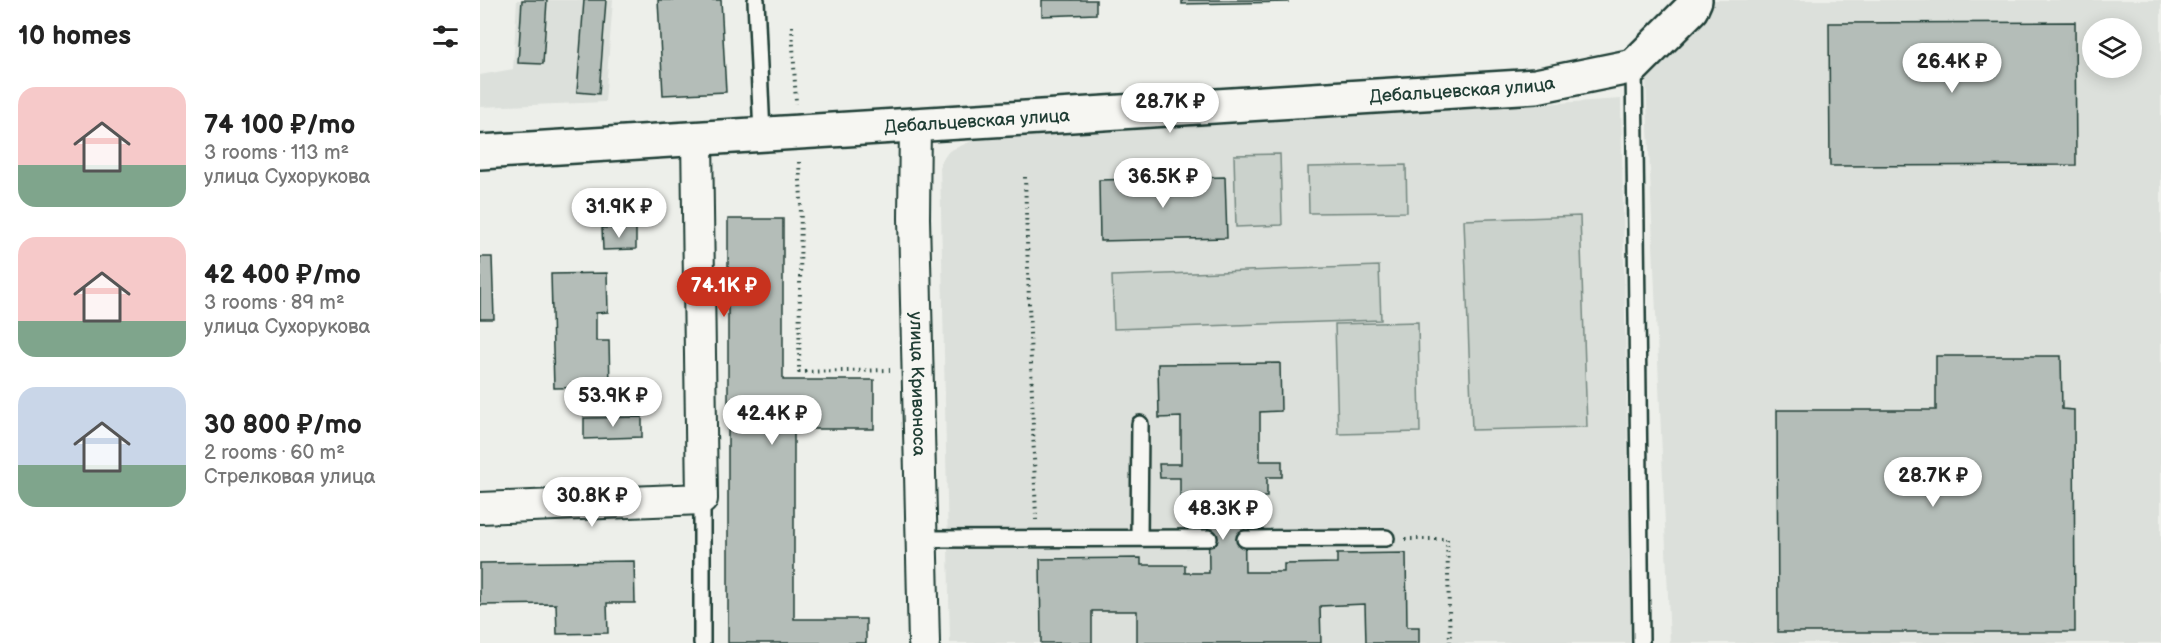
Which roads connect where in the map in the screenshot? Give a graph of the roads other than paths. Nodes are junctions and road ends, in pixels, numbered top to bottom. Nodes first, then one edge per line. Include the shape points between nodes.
1 (756, 0) edge
2 (1695, 0) edge
3 (1634, 66) junction
4 (915, 124) junction
5 (762, 134) junction
6 (697, 138) junction
7 (480, 152) edge
8 (1140, 424) dead end
9 (702, 499) junction
10 (480, 508) edge
11 (1139, 538) junction
12 (1209, 538) dead end
13 (1386, 538) road end
14 (921, 539) junction
15 (1245, 539) dead end
16 (702, 643) edge
17 (924, 643) edge
18 (1641, 643) edge

1 - 5 lane
2 - 3 street via 1691,9
3 - 4 street, Дебальцевская улица via 1536,86
3 - 18 lane
4 - 5 street, Дебальцевская улица
4 - 14 street, улица Кривоноса
5 - 6 street, Дебальцевская улица
6 - 7 street, Дебальцевская улица
6 - 9 street
8 - 11 lane
9 - 10 street
9 - 16 lane
11 - 12 lane
11 - 14 lane
13 - 15 lane
14 - 17 street, улица Кривоноса

